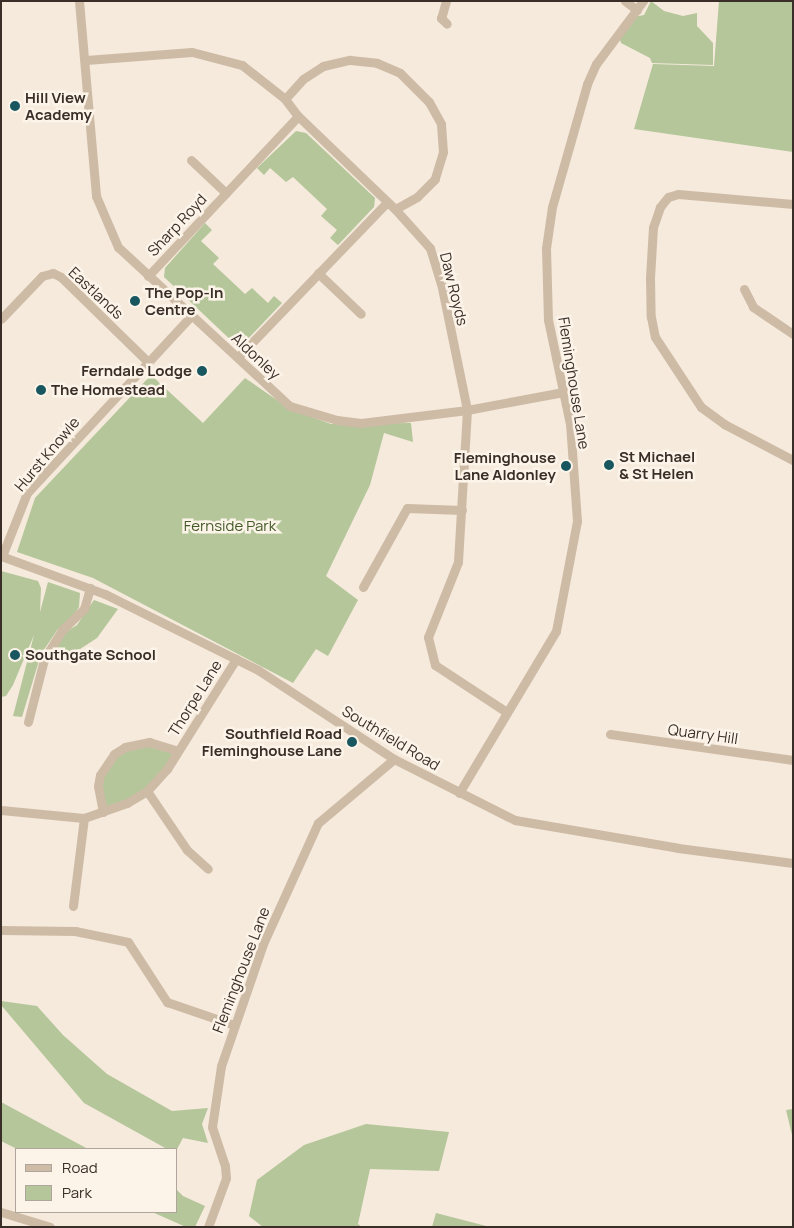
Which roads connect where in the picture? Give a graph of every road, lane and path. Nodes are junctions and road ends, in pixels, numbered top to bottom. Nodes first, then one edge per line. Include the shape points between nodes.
1 (79, 1) edge
2 (446, 1) edge
3 (625, 1) edge
4 (643, 1) edge
5 (637, 10) junction
6 (447, 24) dead end
7 (86, 60) junction
8 (285, 99) junction
9 (298, 116) junction
10 (191, 160) dead end
11 (226, 193) junction
12 (386, 202) junction
13 (793, 204) edge
14 (395, 209) junction
15 (318, 273) junction
16 (148, 276) junction
17 (744, 290) dead end
18 (361, 314) dead end
19 (192, 315) junction
20 (1, 318) edge
21 (793, 334) edge
22 (238, 357) junction
23 (148, 362) junction
24 (563, 392) junction
25 (467, 410) junction
26 (793, 460) edge
27 (462, 510) junction
28 (2, 556) edge
29 (90, 588) junction
30 (363, 588) dead end
31 (236, 659) junction
32 (506, 711) junction
33 (28, 722) dead end
34 (610, 734) dead end
35 (178, 751) junction
36 (394, 760) junction
37 (793, 760) edge
38 (147, 791) junction
39 (459, 793) junction
40 (1, 810) edge
41 (103, 812) junction
42 (84, 818) junction
43 (793, 863) edge
44 (208, 869) dead end
45 (73, 906) dead end
46 (1, 930) edge
47 (234, 1025) junction
48 (1, 1212) edge
49 (50, 1227) edge
50 (208, 1227) edge

1 - 7 street, Aldonley
2 - 6 street via 441,18
3 - 5 street
4 - 5 street, Fleminghouse Lane
5 - 24 street, Fleminghouse Lane via 596,64 587,84 552,207 546,248 548,320
7 - 8 street, Daw Royds via 192,52 242,65
7 - 16 street, Aldonley via 96,196 118,247
8 - 9 street, Daw Royds
8 - 14 street via 303,79 323,66 350,60 378,62 400,73 423,96 442,124 443,152 435,179 417,197
9 - 11 street, Sharp Royd
9 - 12 street, Daw Royds
10 - 11 street, Sharp Royd
11 - 16 street, Sharp Royd
12 - 14 street, Daw Royds
12 - 15 street
13 - 26 street via 678,194 668,197 653,227 650,288 655,337 701,407 724,424
14 - 25 street, Daw Royds via 430,248 441,284
15 - 18 street
15 - 22 street
16 - 19 street, Aldonley
17 - 21 street via 753,307
19 - 22 street, Aldonley
19 - 23 street, Hurst Knowle
20 - 23 street, Eastlands via 42,276 53,273 62,277
22 - 25 street, Aldonley via 290,406 337,420 361,422
23 - 28 street, Hurst Knowle via 27,493
24 - 25 street, Aldonley
24 - 32 street, Fleminghouse Lane via 570,424 577,521 556,631
25 - 27 street, Daw Royds
27 - 30 street via 407,508
27 - 32 street, Daw Royds via 458,562 428,637 435,665
28 - 29 street, Southfield Road
29 - 31 street, Southfield Road
29 - 33 street via 84,609 62,630 44,659
31 - 35 street, Thorpe Lane
31 - 36 street, Southfield Road via 258,670
32 - 39 street, Fleminghouse Lane
34 - 37 street, Quarry Hill
35 - 38 street, Thorpe Lane
35 - 41 street, Thorpe Lane via 149,742 125,747 114,754 100,774 98,786
36 - 39 street, Southfield Road
36 - 47 street, Fleminghouse Lane via 318,823 263,944
38 - 41 street, Thorpe Lane
38 - 44 street via 187,850
39 - 43 street, Southfield Road via 524,823
40 - 42 street, Thorpe Lane
41 - 42 street, Thorpe Lane
42 - 45 street
46 - 47 street via 75,931 128,942 167,1002
47 - 50 street, Fleminghouse Lane via 222,1066 212,1126 226,1178
48 - 49 street

